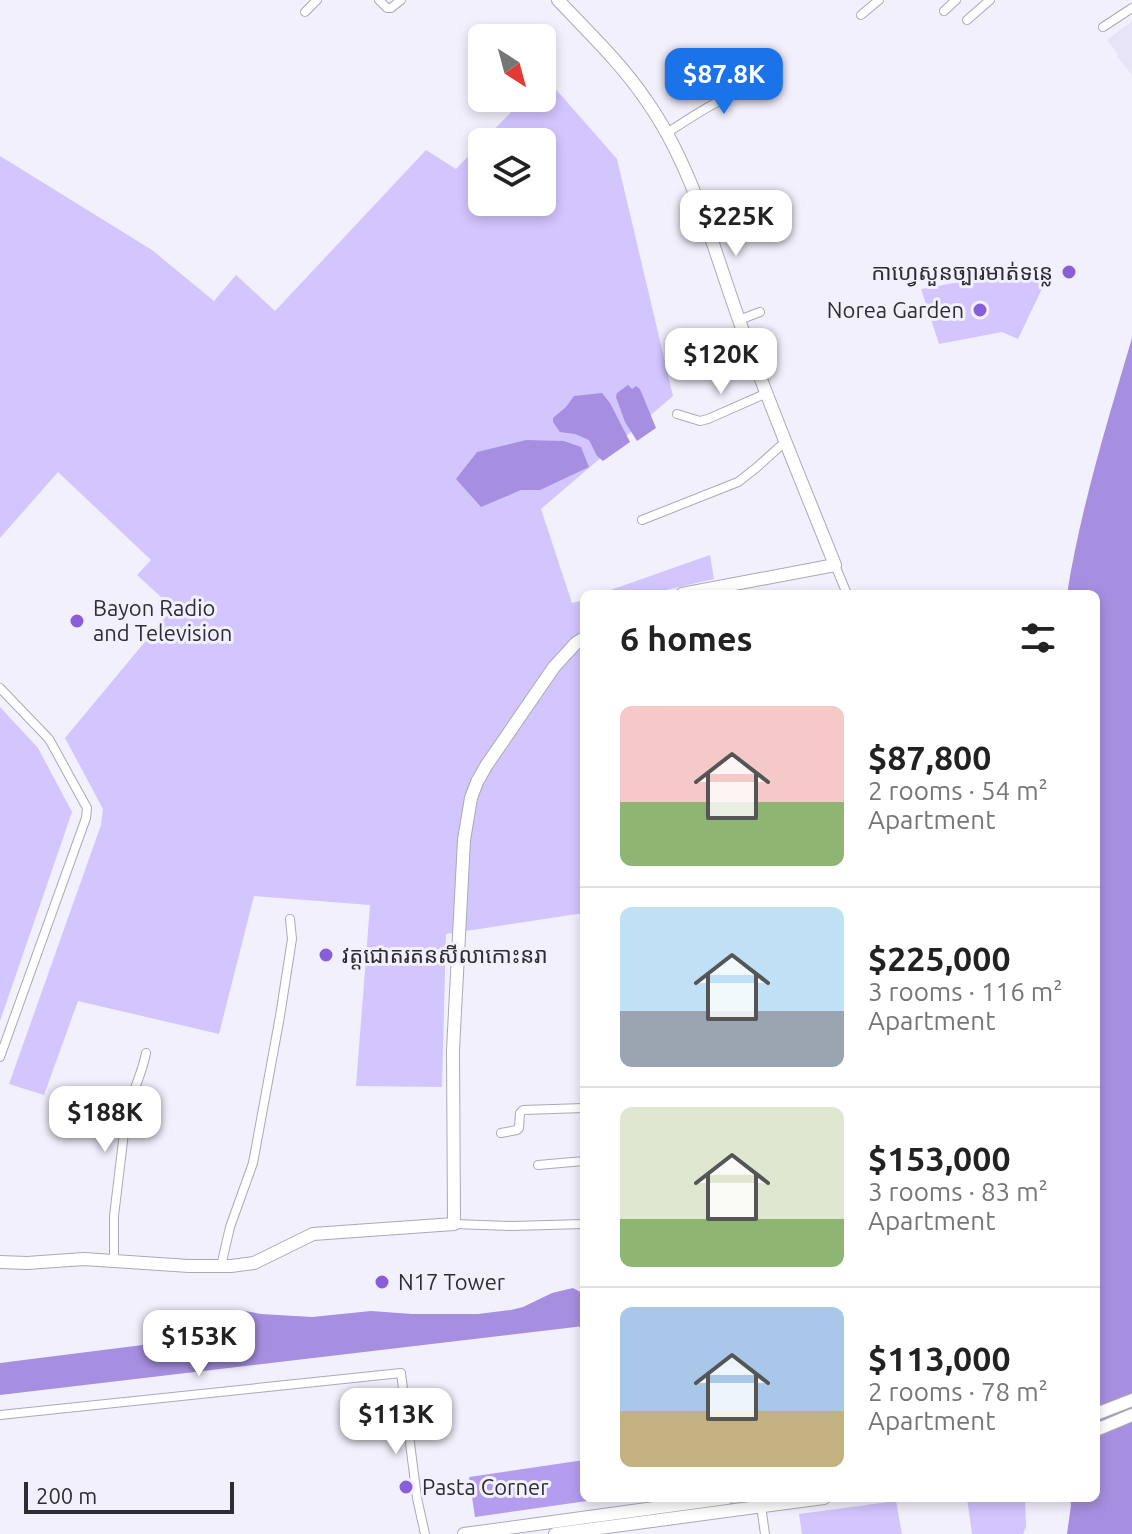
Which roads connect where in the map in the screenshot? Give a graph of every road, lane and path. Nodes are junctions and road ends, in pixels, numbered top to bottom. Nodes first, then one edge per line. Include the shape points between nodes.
1 (317, 0) edge
2 (379, 0) edge
3 (401, 0) edge
4 (558, 0) edge
5 (879, 0) edge
6 (956, 0) edge
7 (990, 0) edge
8 (1132, 8) edge
9 (944, 11) dead end
10 (305, 12) dead end
11 (861, 15) dead end
12 (967, 20) dead end
13 (1103, 27) dead end
14 (774, 83) dead end
15 (667, 133) junction
16 (760, 312) dead end
17 (739, 320) junction
18 (767, 393) junction
19 (677, 414) dead end
20 (786, 441) junction
21 (642, 520) dead end
22 (835, 565) junction
23 (703, 590) edge
24 (845, 590) edge
25 (580, 640) edge
26 (0, 688) edge
27 (290, 919) dead end
28 (146, 1053) dead end
29 (0, 1057) edge
30 (580, 1108) edge
31 (501, 1133) dead end
32 (580, 1161) edge
33 (538, 1165) dead end
34 (454, 1224) junction
35 (580, 1224) edge
36 (0, 1262) edge
37 (114, 1262) junction
38 (221, 1266) junction
39 (1132, 1400) edge
40 (1100, 1412) edge
41 (0, 1415) edge
42 (1132, 1415) edge
43 (1100, 1428) edge
44 (698, 1502) edge
45 (792, 1502) edge
46 (761, 1506) junction
47 (425, 1534) edge
48 (464, 1534) edge
49 (555, 1534) edge
50 (765, 1534) edge

1 - 10 street
2 - 3 street via 387,8
4 - 15 street via 626,73
5 - 11 street
6 - 9 street
7 - 12 street
8 - 13 street
14 - 15 street via 729,95
15 - 17 street
16 - 17 street
17 - 18 street
18 - 19 street via 700,421
18 - 20 street
20 - 21 street via 738,482
20 - 22 street
22 - 23 street
22 - 24 street
25 - 34 street via 554,667 486,766 469,809 453,1050
26 - 29 street via 49,739 87,808
27 - 38 street via 292,939 267,1093 253,1163
28 - 37 street via 126,1116
30 - 31 street via 523,1110 519,1128
32 - 33 street
34 - 35 street
34 - 38 street via 313,1234 254,1263
36 - 37 street
37 - 38 street
39 - 40 street
41 - 47 street via 401,1373
42 - 43 street
44 - 48 street
45 - 46 street
46 - 49 street
46 - 50 street

